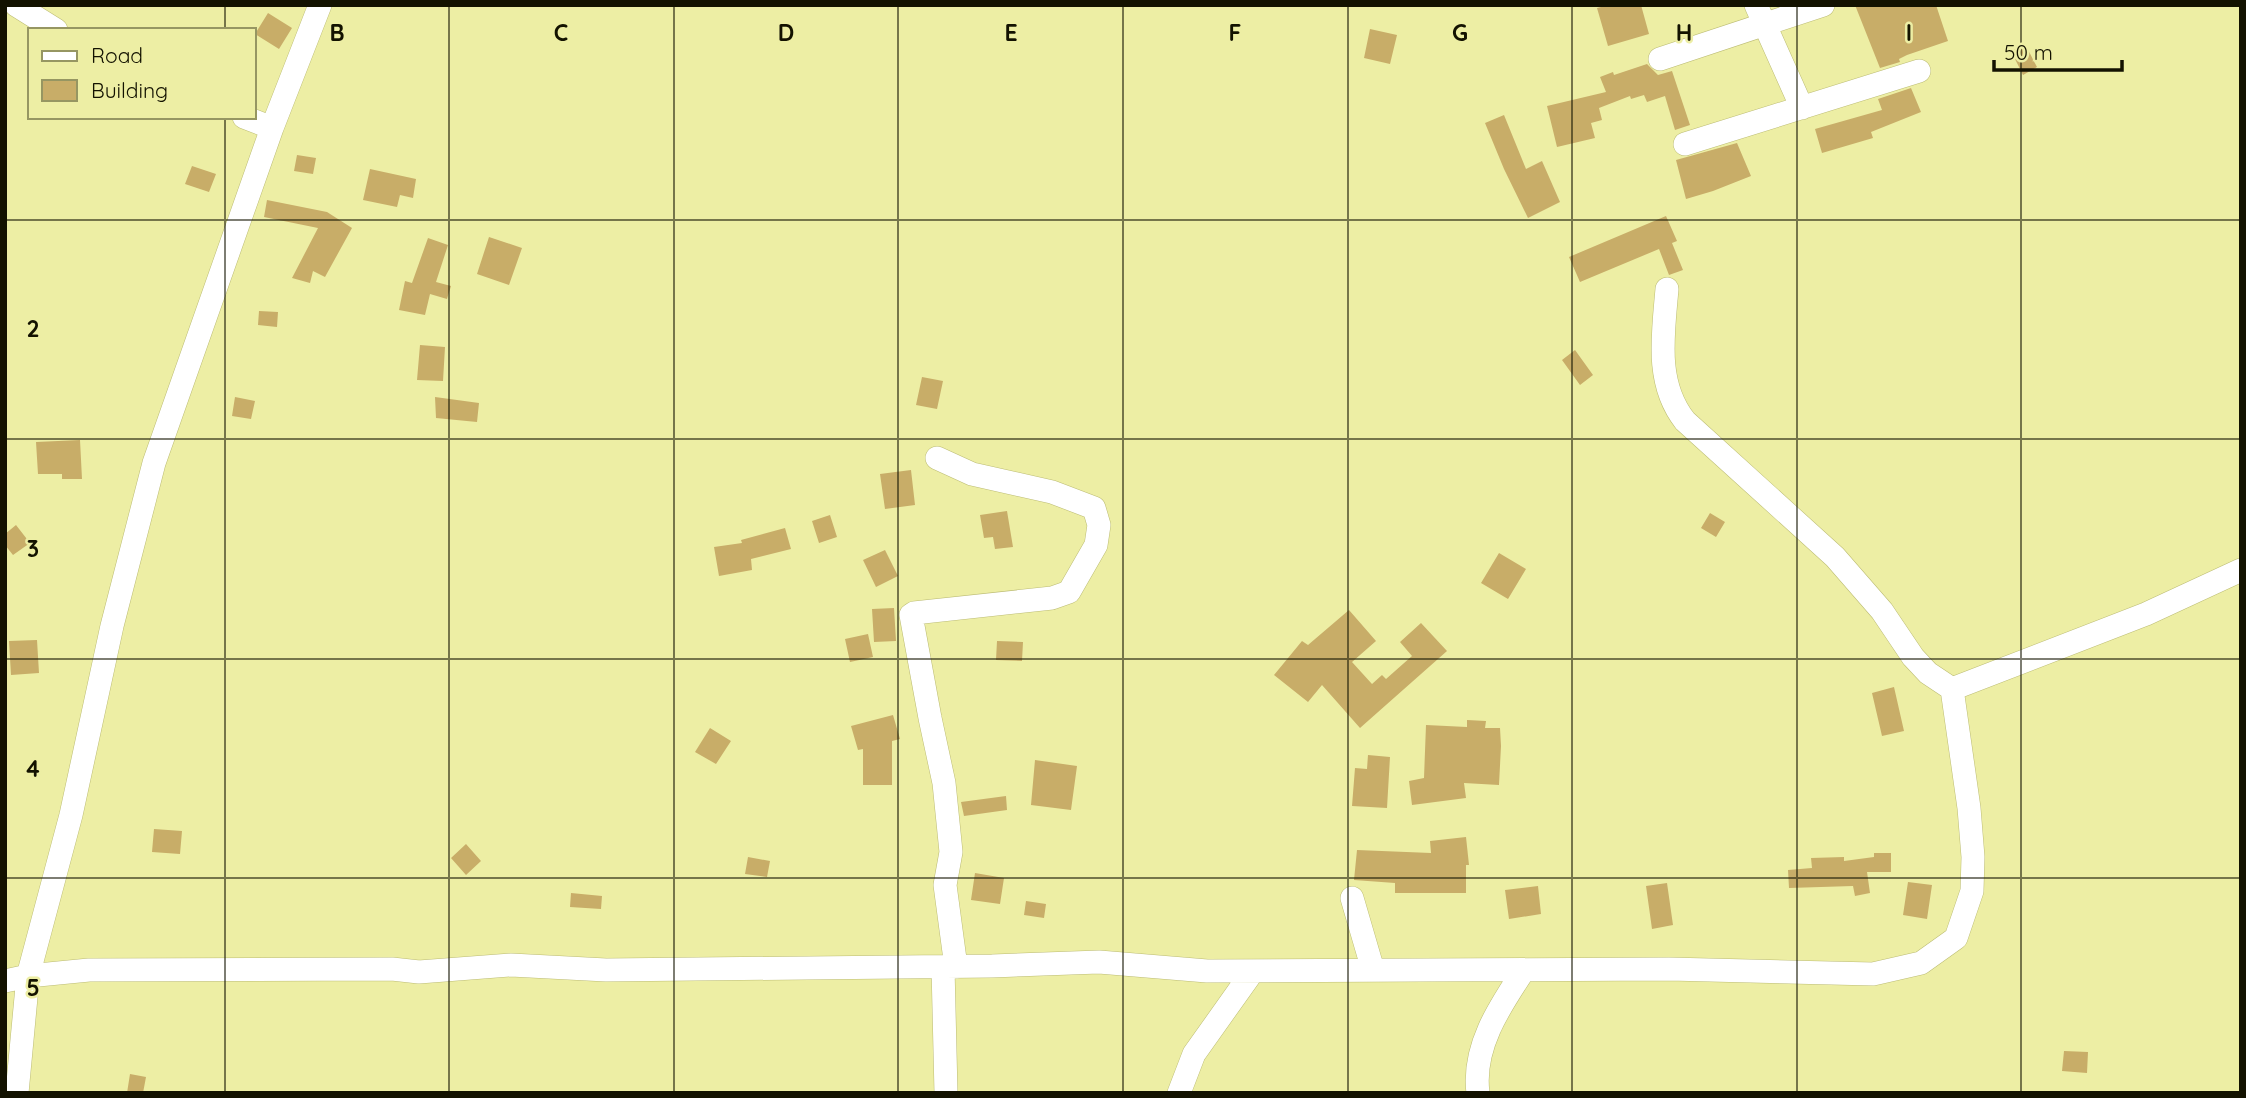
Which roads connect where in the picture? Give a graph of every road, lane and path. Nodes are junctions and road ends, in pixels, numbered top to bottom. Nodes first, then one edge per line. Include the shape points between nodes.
1 (16, 5) edge
2 (320, 5) edge
3 (1823, 5) edge
4 (1761, 15) edge
5 (53, 28) edge
6 (1660, 59) dead end
7 (1919, 71) dead end
8 (1802, 108) junction
9 (249, 119) edge
10 (272, 128) junction
11 (1685, 144) dead end
12 (1667, 289) dead end
13 (937, 458) dead end
14 (2241, 570) edge
15 (1952, 689) junction
16 (1352, 898) dead end
17 (950, 967) junction
18 (1373, 970) junction
19 (1524, 970) junction
20 (1254, 971) junction
21 (28, 976) junction
22 (5, 982) edge
23 (17, 1093) edge
24 (946, 1093) edge
25 (1179, 1093) edge
26 (1478, 1093) edge

1 - 5 street
2 - 10 street
3 - 4 street
4 - 6 street
4 - 8 street
7 - 8 street
8 - 11 street
9 - 10 street
10 - 21 street via 154,463
12 - 15 street via 1662,352 1667,388 1676,410 1835,557 1863,586 1913,657
13 - 17 street via 972,474 1052,492 1094,508 1099,525 1096,545 1069,592 911,615 944,783 951,852 945,885
14 - 15 street via 2146,614
15 - 19 street via 1969,808 1972,891 1956,938 1921,963 1873,974
16 - 18 street
17 - 20 street via 1099,962
17 - 21 street via 606,970 511,965 419,972 89,970
17 - 24 street
18 - 19 street
18 - 20 street
19 - 26 street via 1481,1046
20 - 25 street via 1194,1054
21 - 22 street
21 - 23 street

